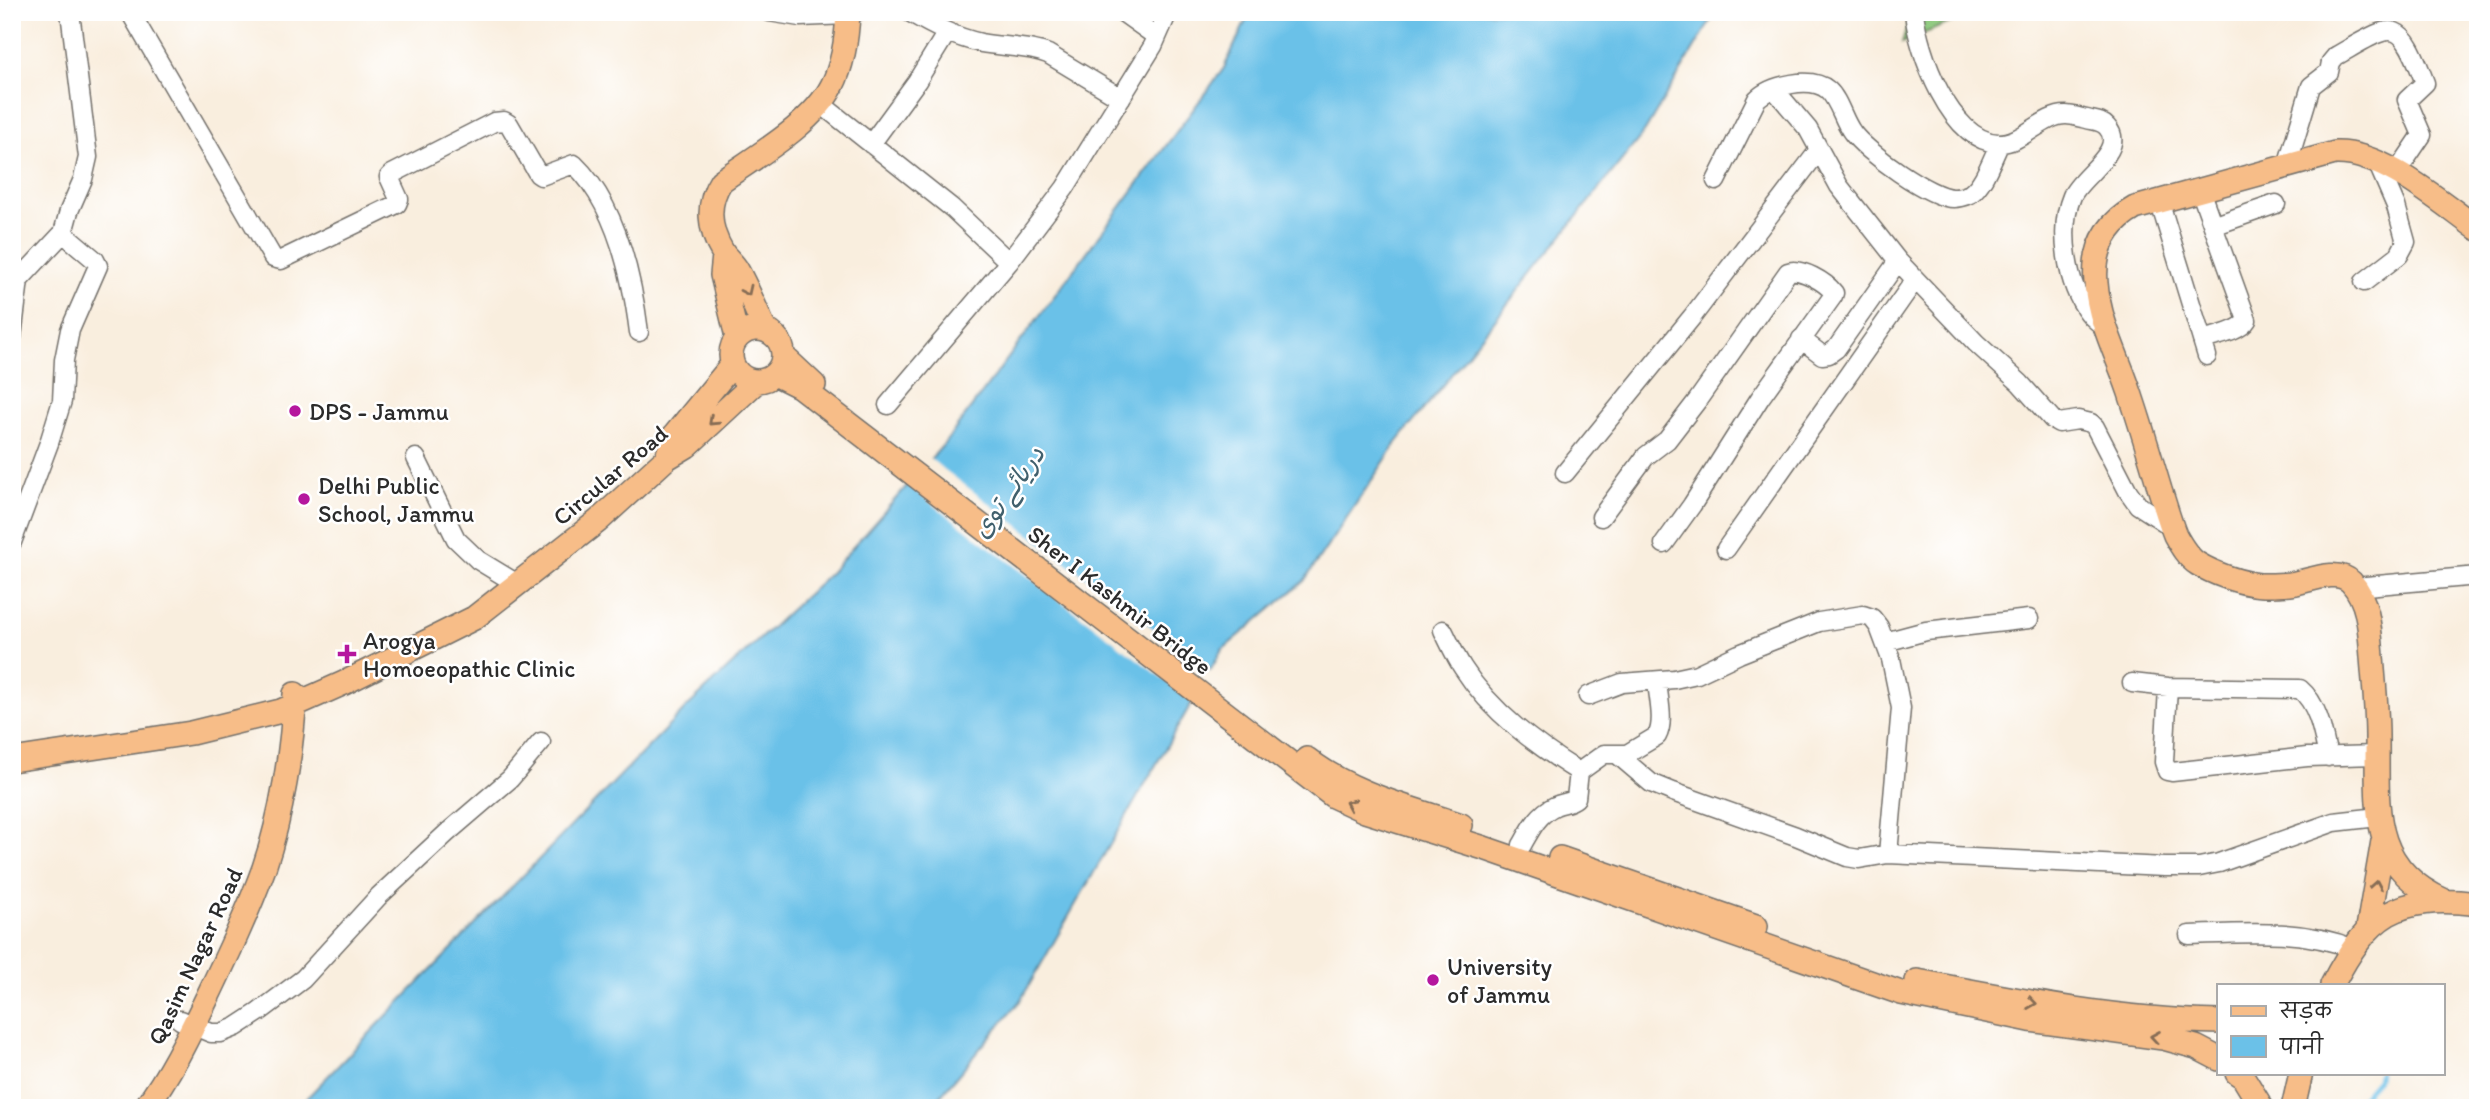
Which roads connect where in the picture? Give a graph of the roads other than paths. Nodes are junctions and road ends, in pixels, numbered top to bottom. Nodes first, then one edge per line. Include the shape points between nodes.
1 (71, 12) edge
2 (130, 12) edge
3 (769, 12) edge
4 (909, 12) edge
5 (1122, 12) edge
6 (1168, 12) edge
7 (1914, 12) edge
8 (851, 13) edge
9 (946, 34) junction
10 (1157, 37) junction
11 (1774, 89) junction
12 (1121, 98) junction
13 (821, 104) junction
14 (871, 144) junction
15 (2000, 144) junction
16 (1819, 150) junction
17 (2287, 166) junction
18 (2388, 167) junction
19 (1716, 181) dead end
20 (2200, 190) junction
21 (2159, 200) junction
22 (2276, 204) dead end
23 (2213, 226) junction
24 (2478, 229) edge
25 (63, 233) junction
26 (724, 255) junction
27 (1898, 261) junction
28 (1009, 262) junction
29 (1915, 280) junction
30 (2364, 282) dead end
31 (2105, 328) junction
32 (765, 330) junction
33 (639, 332) dead end
34 (12, 337) edge
35 (737, 337) junction
36 (1801, 339) junction
37 (733, 365) junction
38 (772, 370) junction
39 (888, 405) dead end
40 (416, 458) dead end
41 (667, 458) junction
42 (1565, 473) dead end
43 (1601, 517) dead end
44 (2172, 527) junction
45 (12, 542) edge
46 (1664, 544) dead end
47 (1726, 549) dead end
48 (2478, 576) edge
49 (519, 584) junction
50 (2355, 587) junction
51 (2029, 619) dead end
52 (1443, 630) dead end
53 (1885, 642) junction
54 (1657, 681) junction
55 (2132, 683) dead end
56 (2168, 687) junction
57 (1588, 696) dead end
58 (288, 703) junction
59 (541, 742) dead end
60 (1618, 755) junction
61 (2377, 755) junction
62 (2328, 757) junction
63 (12, 760) edge
64 (1589, 764) junction
65 (1313, 773) junction
66 (2378, 817) junction
67 (2383, 841) junction
68 (1522, 845) junction
69 (1888, 853) junction
70 (2443, 900) junction
71 (2478, 904) edge
72 (2368, 928) junction
73 (2189, 935) dead end
74 (2342, 967) edge
75 (2321, 984) edge
76 (2217, 1022) edge
77 (187, 1023) junction
78 (2217, 1058) edge
79 (2238, 1074) edge
80 (2301, 1074) edge
81 (127, 1108) edge
82 (145, 1108) edge
83 (2262, 1108) edge
84 (2293, 1108) edge

1 - 25 street via 88,157
2 - 33 street via 273,258 281,260 397,204 392,174 499,120 509,124 538,174 574,164 602,202 629,270
3 - 8 street via 800,17
4 - 9 street
5 - 10 street
6 - 10 street
7 - 15 street via 1924,58 1946,102 1970,133
8 - 13 main road via 841,63
9 - 12 street via 1048,54
9 - 14 street
10 - 12 street
11 - 15 street via 1811,83 1827,90 1851,131 1870,151 1923,186 1955,199 1973,192
11 - 16 street
11 - 19 street via 1757,99
12 - 28 street via 1065,188
13 - 14 street
13 - 26 main road via 722,181 713,194 711,223
14 - 28 street via 966,219
15 - 31 street via 2057,116 2103,123 2109,129 2109,153 2072,195 2065,245 2072,281 2088,313
16 - 27 street via 1839,186
16 - 42 street
17 - 18 main road via 2335,152 2359,155
17 - 18 street via 2311,86 2329,72 2336,56 2392,30 2404,37 2425,83 2407,100 2422,135
17 - 20 main road
18 - 24 main road
18 - 30 street via 2406,242 2399,256
20 - 21 main road
20 - 23 street
21 - 23 street via 2205,348 2247,320
21 - 31 main road via 2119,218 2102,241 2096,282
22 - 23 street
25 - 34 street via 19,280
25 - 45 street via 98,265 70,330 62,401
26 -> 32 main road via 737,270
26 - 35 main road via 722,275
27 - 29 street
27 - 36 street via 1836,349 1822,355
28 - 39 street
29 - 44 street via 2052,419 2091,423 2138,505
29 - 47 street
31 - 44 main road
32 - 35 main road via 755,328
32 - 38 main road via 780,342
35 - 37 main road via 731,351
36 - 43 street via 1834,293 1792,270 1667,440 1646,456
36 - 46 street
37 - 38 main road via 747,379
37 - 41 main road via 673,437
38 -> 41 main road, Circular Road via 687,446
38 - 65 main road, Sher I Kashmir Bridge via 802,382
40 - 49 street via 456,539 478,560
41 - 49 main road, Circular Road via 626,498
44 - 50 main road via 2198,564 2228,577 2272,585 2342,577
48 - 50 street
49 - 58 main road, Circular Road via 492,602 466,608
50 - 61 main road via 2371,636
51 - 53 street via 1926,631
52 - 64 street via 1463,668 1496,708 1547,752
53 - 54 street via 1872,618 1838,618 1800,629 1697,674
53 - 69 street via 1901,709
54 - 57 street via 1622,683
54 - 60 street via 1660,732 1635,751
55 - 56 street
56 - 62 street via 2301,689 2316,712
56 - 62 street via 2167,771
58 - 63 main road, Circular Road via 255,719 191,733
58 - 77 main road, Qasim Nagar Road via 287,767 265,865 242,926
59 - 77 street via 510,779 379,896 303,979 236,1027 211,1033
60 - 64 street via 1606,753
60 - 69 street via 1651,783 1847,857
61 - 62 street
61 - 66 main road
64 - 68 street via 1576,798 1544,813
65 - 68 main road
78 -> 65 main road via 2163,1038 2030,1020 1902,993 1365,811 1333,796
66 - 67 main road
66 - 69 street via 2334,822 2199,867
67 - 70 main road via 2403,872
72 -> 67 main road
68 -> 76 main road via 1898,977 2023,1002
70 - 71 main road
70 - 72 main road via 2400,908
72 - 74 main road
73 - 74 street via 2314,936
74 - 75 main road
77 - 81 main road, Qasim Nagar Road
77 - 82 main road, Qasim Nagar Road via 171,1070
79 - 83 main road
80 - 84 main road

